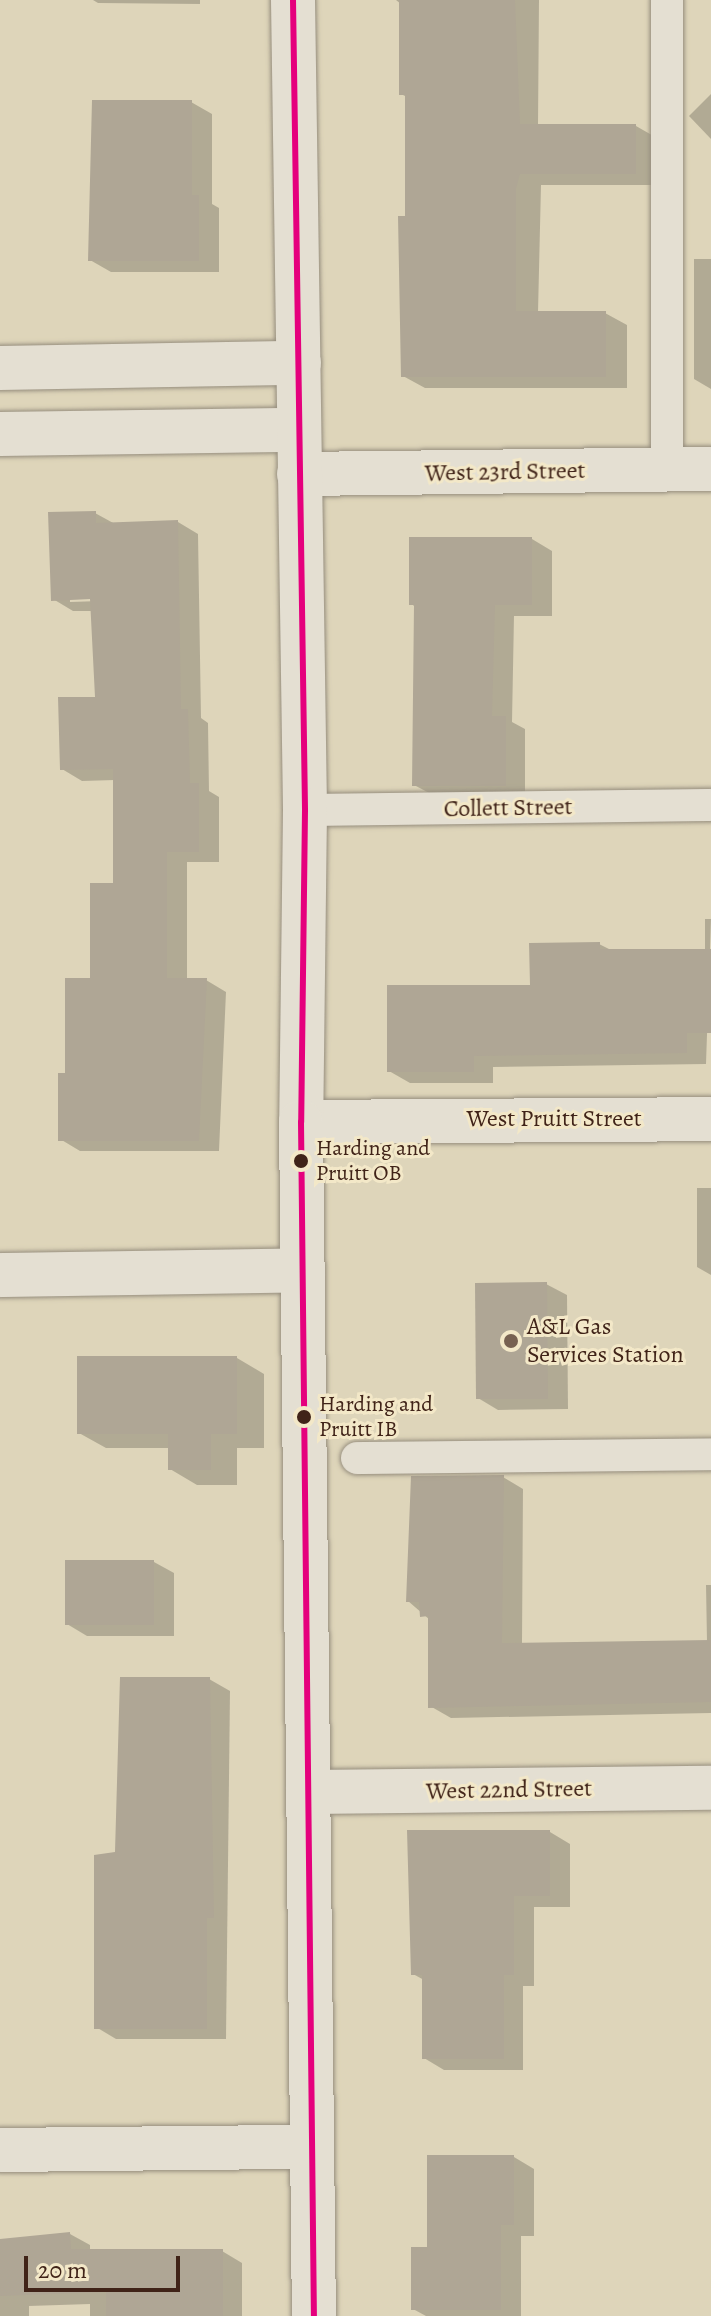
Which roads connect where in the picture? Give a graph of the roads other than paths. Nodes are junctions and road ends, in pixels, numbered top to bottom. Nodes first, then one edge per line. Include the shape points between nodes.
1 (293, 0) edge
2 (667, 0) edge
3 (299, 363) junction
4 (0, 368) edge
5 (299, 430) junction
6 (0, 434) edge
7 (711, 469) edge
8 (667, 470) junction
9 (299, 474) junction
10 (711, 805) edge
11 (305, 810) junction
12 (711, 1119) edge
13 (301, 1122) junction
14 (303, 1270) junction
15 (0, 1275) edge
16 (711, 1454) edge
17 (357, 1458) dead end
18 (711, 1788) edge
19 (308, 1792) junction
20 (312, 2147) junction
21 (0, 2150) edge
22 (314, 2316) edge

1 - 3 street
2 - 8 lane
3 - 4 street
3 - 5 street
5 - 6 street
5 - 9 street
7 - 8 street, West 23rd Street
8 - 9 street, West 23rd Street
9 - 11 street
10 - 11 lane, Collett Street
11 - 13 street
12 - 13 street, West Pruitt Street
13 - 14 street
14 - 15 street
14 - 19 street
16 - 17 lane
18 - 19 street, West 22nd Street
19 - 20 street
20 - 21 street
20 - 22 street

